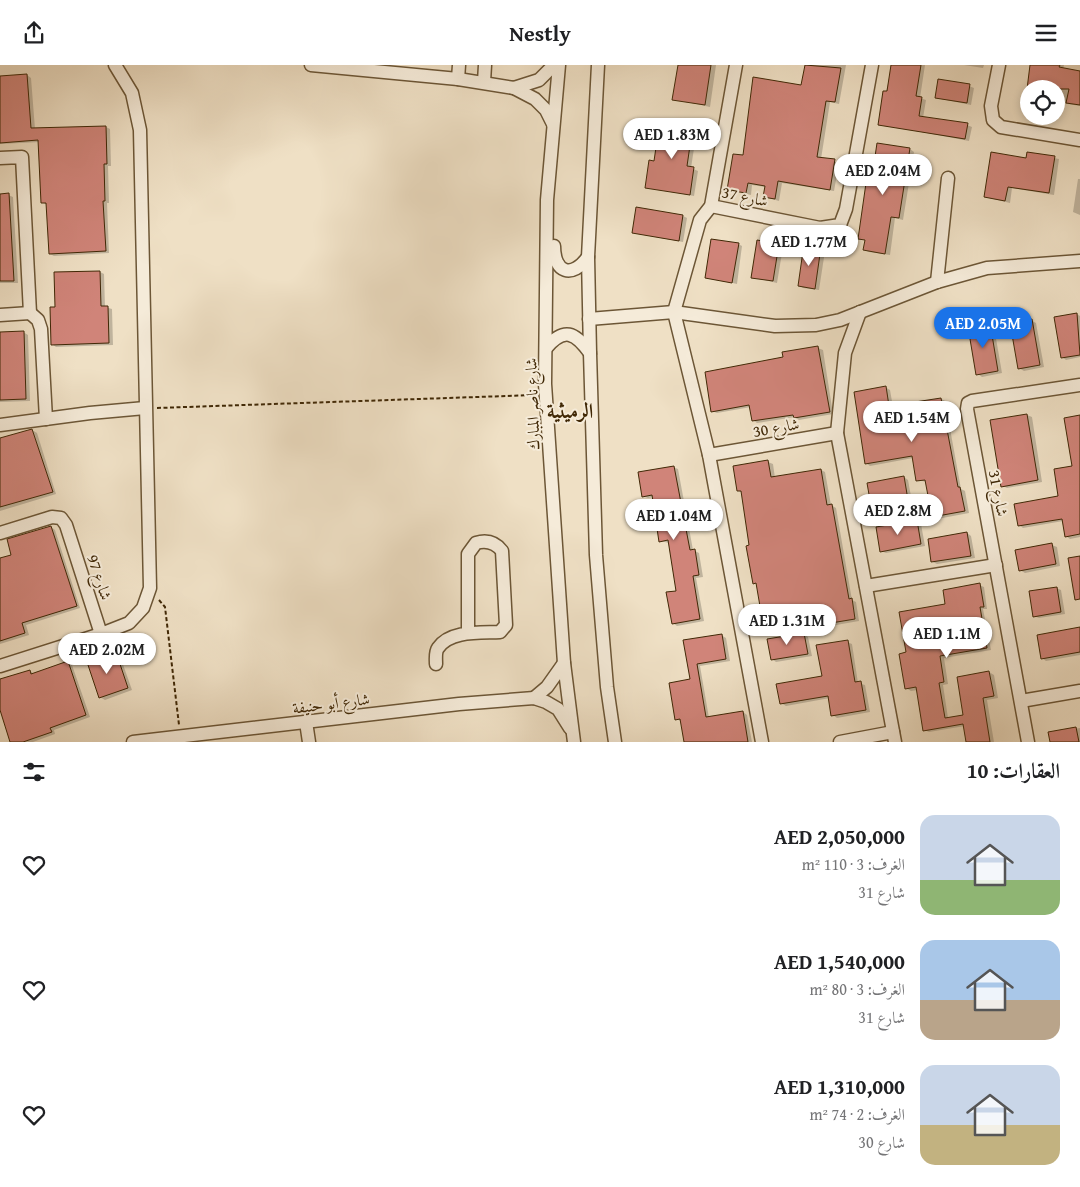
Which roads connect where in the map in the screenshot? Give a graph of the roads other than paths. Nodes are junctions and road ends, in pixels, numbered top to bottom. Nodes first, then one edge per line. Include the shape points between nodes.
1 (115, 65) edge
2 (311, 65) edge
3 (459, 65) edge
4 (485, 65) edge
5 (554, 65) edge
6 (558, 65) edge
7 (598, 65) edge
8 (736, 65) edge
9 (872, 65) edge
10 (999, 65) edge
11 (458, 79) junction
12 (484, 82) junction
13 (514, 88) junction
14 (553, 125) junction
15 (1080, 140) edge
16 (0, 158) edge
17 (948, 177) dead end
18 (547, 201) junction
19 (711, 206) junction
20 (588, 257) junction
21 (1080, 261) edge
22 (937, 281) junction
23 (674, 312) junction
24 (860, 312) junction
25 (30, 313) junction
26 (0, 315) edge
27 (589, 319) junction
28 (546, 348) junction
29 (590, 353) junction
30 (1080, 385) edge
31 (145, 408) junction
32 (46, 419) junction
33 (0, 425) edge
34 (837, 433) junction
35 (709, 455) junction
36 (0, 533) edge
37 (996, 565) junction
38 (866, 586) junction
39 (468, 633) junction
40 (101, 634) junction
41 (564, 663) junction
42 (436, 664) dead end
43 (0, 666) edge
44 (1080, 691) edge
45 (534, 698) junction
46 (1021, 701) junction
47 (306, 722) junction
48 (198, 737) edge
49 (574, 737) edge
50 (894, 737) edge
51 (133, 742) edge
52 (309, 742) edge
53 (614, 742) edge
54 (762, 742) edge
55 (840, 742) edge
56 (1028, 742) edge

1 - 31 street via 132,93 140,130
2 - 11 street
3 - 11 street
4 - 12 street
5 - 13 street via 539,80
6 - 14 street, شارع ناصر المبارك
7 - 20 street
8 - 19 street, شارع 37
9 - 19 street, شارع 37 via 846,209 840,225 820,228
10 - 15 street via 991,106 993,120 1001,127
11 - 12 street
12 - 13 street
13 - 14 street via 541,104
14 - 18 street, شارع ناصر المبارك
16 - 25 street via 22,157
17 - 22 street
18 - 20 street via 554,211 554,257 557,265 573,270 582,266
18 - 28 street, شارع ناصر المبارك
19 - 23 street via 700,220
20 - 27 street
21 - 22 street via 987,268
22 - 24 street
23 - 24 street via 786,327 840,320
23 - 27 street
23 - 35 street
24 - 34 street via 845,353
25 - 26 street
25 - 32 street via 38,320 41,329
27 - 29 street
28 - 29 street via 558,337 569,335 582,342
28 - 41 street, شارع ناصر المبارك via 546,394
29 - 53 street via 596,555
30 - 37 street, شارع 31 via 968,403 966,409
31 - 32 street
31 - 40 street via 150,588 143,609 129,623
32 - 33 street
34 - 35 street, شارع 30
34 - 38 street
35 - 54 street
36 - 40 street, شارع 97 via 52,517 61,518
37 - 38 street
37 - 46 street, شارع 31
38 - 50 street
39 - 39 street via 500,633 506,625 502,551 483,541 476,543 468,554
39 - 42 street via 443,642 436,650
40 - 43 street
41 - 45 street via 547,687
41 - 49 street, شارع ناصر المبارك
44 - 46 street
45 - 47 street, شارع أبو حنيفة
45 - 49 street, شارع أبو حنيفة via 558,709
46 - 56 street, شارع 31
47 - 48 street, شارع أبو حنيفة
47 - 52 street
48 - 51 street, شارع أبو حنيفة via 180,735
50 - 55 street

